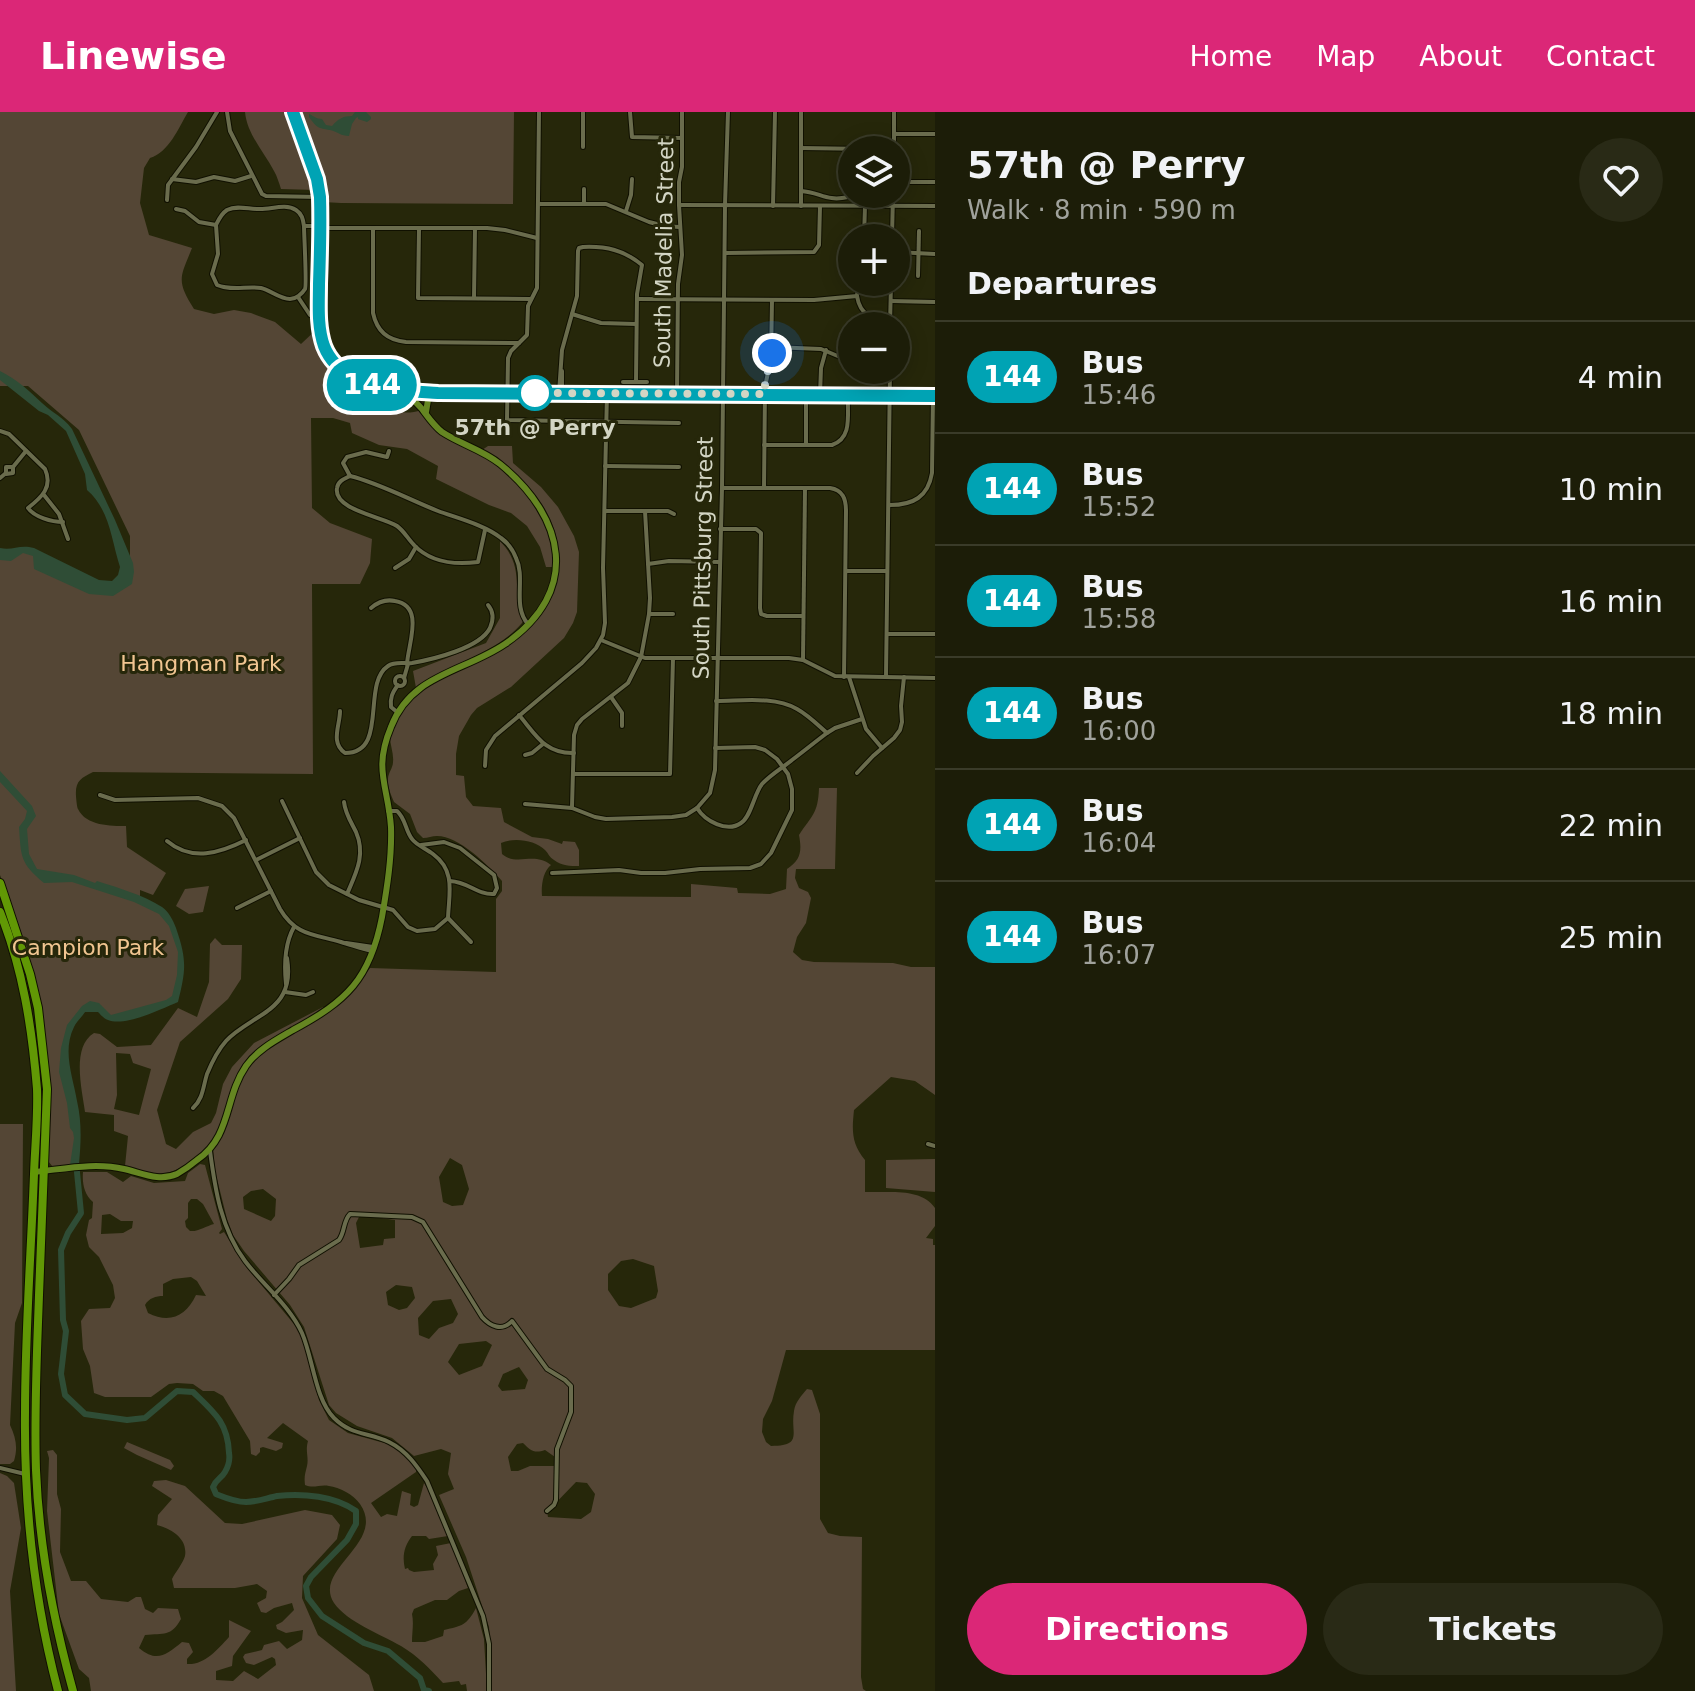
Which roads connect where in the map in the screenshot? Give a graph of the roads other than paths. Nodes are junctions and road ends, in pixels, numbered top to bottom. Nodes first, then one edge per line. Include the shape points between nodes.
1 (217, 112) edge
2 (226, 112) edge
3 (293, 112) edge
4 (539, 112) edge
5 (583, 112) edge
6 (630, 112) edge
7 (682, 112) edge
8 (728, 112) edge
9 (775, 112) edge
10 (801, 112) edge
11 (894, 112) edge
12 (894, 134) joint
13 (935, 134) edge
14 (682, 138) junction
15 (583, 147) dead end
16 (801, 148) junction
17 (838, 149) edge
18 (251, 176) junction
19 (172, 179) junction
20 (632, 179) dead end
21 (910, 182) edge
22 (935, 182) edge
23 (584, 189) dead end
24 (801, 191) junction
25 (320, 197) junction
26 (838, 197) edge
27 (167, 200) dead end
28 (539, 204) junction
29 (584, 204) junction
30 (679, 205) junction
31 (725, 205) junction
32 (773, 206) junction
33 (800, 206) junction
34 (820, 206) junction
35 (838, 206) edge
36 (910, 206) edge
37 (935, 206) edge
38 (176, 209) dead end
39 (626, 211) junction
40 (216, 225) junction
41 (304, 226) junction
42 (321, 227) junction
43 (679, 227) junction
44 (373, 228) junction
45 (419, 228) junction
46 (475, 228) junction
47 (919, 231) dead end
48 (538, 238) junction
49 (725, 253) junction
50 (910, 254) edge
51 (919, 254) junction
52 (935, 254) edge
53 (918, 276) dead end
54 (857, 296) joint
55 (891, 296) edge
56 (298, 297) junction
57 (474, 298) junction
58 (530, 299) junction
59 (637, 299) junction
60 (678, 299) junction
61 (724, 300) junction
62 (772, 300) junction
63 (891, 301) junction
64 (935, 302) edge
65 (864, 312) edge
66 (890, 312) edge
67 (572, 314) junction
68 (310, 315) dead end
69 (636, 324) junction
70 (519, 343) junction
71 (772, 347) junction
72 (826, 350) junction
73 (838, 356) edge
74 (623, 382) dead end
75 (636, 382) junction
76 (647, 382) dead end
77 (890, 384) edge
78 (393, 388) junction
79 (507, 392) junction
80 (438, 393) junction
81 (561, 393) junction
82 (607, 393) junction
83 (677, 394) junction
84 (723, 394) junction
85 (765, 394) junction
86 (806, 395) junction
87 (820, 395) junction
88 (848, 395) junction
89 (890, 395) junction
90 (934, 396) edge
91 (426, 415) junction
92 (606, 420) junction
93 (679, 423) dead end
94 (934, 425) edge
95 (0, 431) edge
96 (764, 445) junction
97 (806, 445) junction
98 (26, 451) junction
99 (389, 451) dead end
100 (934, 464) edge
101 (605, 466) junction
102 (679, 467) dead end
103 (350, 476) junction
104 (0, 478) edge
105 (722, 488) junction
106 (764, 488) junction
107 (805, 488) junction
108 (44, 495) junction
109 (918, 499) junction
110 (888, 505) junction
111 (922, 505) dead end
112 (605, 511) junction
113 (645, 511) junction
114 (674, 514) dead end
115 (63, 522) junction
116 (720, 529) junction
117 (485, 530) junction
118 (68, 539) dead end
119 (416, 547) junction
120 (719, 562) junction
121 (648, 564) junction
122 (395, 568) dead end
123 (846, 571) junction
124 (887, 571) junction
125 (488, 605) dead end
126 (371, 608) dead end
127 (649, 614) junction
128 (673, 614) dead end
129 (804, 616) junction
130 (529, 622) junction
131 (887, 634) junction
132 (935, 634) edge
133 (601, 640) junction
134 (641, 657) junction
135 (673, 658) junction
136 (717, 658) junction
137 (803, 660) junction
138 (407, 664) junction
139 (847, 677) junction
140 (886, 677) junction
141 (904, 677) junction
142 (935, 678) edge
143 (611, 697) junction
144 (716, 701) junction
145 (340, 711) dead end
146 (397, 712) junction
147 (519, 715) junction
148 (862, 719) junction
149 (622, 726) dead end
150 (827, 733) junction
151 (543, 744) junction
152 (715, 748) junction
153 (882, 748) junction
154 (574, 753) junction
155 (525, 755) dead end
156 (485, 766) dead end
157 (784, 767) junction
158 (857, 773) dead end
159 (574, 774) junction
160 (100, 795) dead end
161 (282, 801) dead end
162 (344, 802) dead end
163 (525, 804) dead end
164 (572, 808) junction
165 (697, 808) junction
166 (388, 811) junction
167 (301, 838) junction
168 (246, 840) junction
169 (167, 841) dead end
170 (421, 845) junction
171 (256, 860) junction
172 (552, 873) dead end
173 (450, 881) junction
174 (0, 883) edge
175 (271, 891) junction
176 (347, 894) junction
177 (237, 908) dead end
178 (383, 908) junction
179 (0, 912) edge
180 (448, 918) junction
181 (294, 927) junction
182 (471, 942) dead end
183 (374, 949) junction
184 (285, 989) junction
185 (313, 992) dead end
186 (193, 1108) dead end
187 (928, 1144) dead end
188 (935, 1146) edge
189 (210, 1151) junction
190 (44, 1171) junction
191 (34, 1172) junction
192 (274, 1295) junction
193 (0, 1468) edge
194 (25, 1474) junction
195 (547, 1511) dead end
196 (58, 1691) edge
197 (73, 1691) edge
198 (489, 1691) edge

1 - 19 street
2 - 18 street
3 - 25 main road
4 - 28 street
5 - 15 street
6 - 14 street via 632,137
7 - 14 street, South Madelia Street
8 - 31 street, South Pittsburg Street
9 - 32 street
10 - 16 street
11 - 12 street
12 - 13 street
14 - 30 street, South Madelia Street
16 - 17 street
16 - 24 street
18 - 19 street via 235,181
18 - 25 street via 266,196
19 - 27 street
20 - 39 street
21 - 22 street
23 - 29 street
24 - 26 street
24 - 33 street
25 - 42 main road
28 - 29 street
28 - 48 street
29 - 39 street
30 - 31 street
30 - 43 street, South Madelia Street
31 - 32 street
31 - 49 street, South Pittsburg Street
32 - 33 street
33 - 34 street
34 - 35 street
34 - 49 street via 816,250
36 - 37 street
38 - 40 street
39 - 43 street
40 - 41 street via 229,209 286,207 299,212
40 - 56 street via 218,254 212,274 217,285
41 - 42 street
41 - 56 street via 307,284
42 - 44 street
42 - 78 main road via 319,322 329,356 352,377
43 - 60 street, South Madelia Street
44 - 45 street
44 - 70 street via 373,313 383,334 406,342
45 - 46 street
45 - 57 street via 418,298
46 - 48 street
46 - 57 street
47 - 51 street
48 - 58 street via 537,288
49 - 61 street, South Pittsburg Street
50 - 51 street
51 - 52 street
51 - 53 street
54 - 62 street
54 - 65 street
55 - 63 street
56 - 68 street
57 - 58 street
58 - 70 street via 527,333
59 - 60 street
59 - 67 street via 642,265 617,250 579,248
59 - 69 street
60 - 61 street
60 - 83 street, South Madelia Street
61 - 62 street
61 - 84 street, South Pittsburg Street
62 - 71 street
63 - 64 street
63 - 66 street
67 - 69 street via 601,323
67 - 81 street via 562,350
69 - 75 street
70 - 79 street via 508,358
71 - 72 street
71 - 85 street
72 - 73 street
72 - 87 street
74 - 75 street
75 - 76 street
77 - 89 street
78 - 80 main road
78 - 91 main road
79 - 80 main road
79 - 81 main road
79 - 92 street via 507,420
80 - 91 main road via 428,400
81 - 82 main road
82 - 83 main road
82 - 92 street
83 - 84 main road
84 - 85 main road
84 - 105 street, South Pittsburg Street
85 - 86 main road
85 - 96 street
86 - 87 main road
86 - 97 street
87 - 88 main road
88 - 89 main road
88 - 97 street via 843,440
89 - 90 main road
89 - 110 street
90 - 94 street
91 - 130 main road via 442,432 500,464 547,518 556,567 546,601
92 - 93 street
92 - 101 street
94 - 100 street
95 - 98 street
96 - 97 street
96 - 106 street
98 - 104 street
98 - 108 street via 45,469
99 - 103 street via 387,457 366,452 347,457 343,463
100 - 109 street via 930,483
101 - 102 street
101 - 112 street
103 - 117 street
103 - 119 street via 339,483 340,500 394,524
105 - 106 street
105 - 116 street, South Pittsburg Street
106 - 107 street
107 - 123 street via 842,494
107 - 129 street
108 - 115 street
108 - 115 street via 28,508 31,513
109 - 110 street
109 - 111 street
110 - 124 street
112 - 113 street
112 - 133 street
113 - 114 street
113 - 121 street
115 - 118 street
116 - 120 street, South Pittsburg Street
116 - 129 street via 760,531 761,614
117 - 119 street via 476,562 443,562
117 - 130 street via 501,538 515,556 521,606
119 - 122 street
120 - 121 street
120 - 136 street, South Pittsburg Street
121 - 127 street
123 - 124 street
123 - 139 street
124 - 131 street
125 - 138 street via 492,623 474,645
126 - 138 street via 393,600 408,607 414,622
127 - 128 street
127 - 134 street
129 - 137 street
130 - 146 main road via 504,644 433,679
131 - 132 street
131 - 140 street
133 - 134 street
133 - 147 street via 582,663
134 - 135 street
134 - 143 street via 631,680
135 - 136 street
135 - 159 street via 670,774
136 - 137 street
136 - 144 street, South Pittsburg Street
137 - 139 street via 827,674
138 - 145 street via 385,669 374,694 369,734 354,752 345,753 337,745
138 - 146 street via 390,701
139 - 140 street
139 - 148 street
140 - 141 street
141 - 142 street
141 - 153 street via 900,730
143 - 149 street via 622,713
143 - 154 street via 578,723
144 - 150 street via 787,704
144 - 152 street, South Pittsburg Street
146 - 166 main road via 381,765
147 - 151 street
147 - 156 street via 489,743
148 - 150 street
148 - 153 street
150 - 157 street
151 - 154 street via 559,753
151 - 155 street
152 - 157 street via 760,748
152 - 165 street, South Pittsburg Street via 712,789
153 - 158 street
154 - 159 street
157 - 165 street via 763,783 740,824 709,822
157 - 172 street via 792,810 761,864 665,873
159 - 164 street
160 - 168 street via 115,800 208,800 234,818
161 - 167 street
162 - 176 street via 361,849
163 - 164 street
164 - 165 street via 606,819 680,817
166 - 170 street via 404,817 412,840
166 - 178 main road via 391,846
167 - 171 street
167 - 176 street via 316,872
168 - 169 street via 208,854 175,848
168 - 171 street
170 - 173 street via 443,862
170 - 173 street via 444,842 460,848 498,883 494,894 485,894
171 - 175 street
173 - 180 street
174 - 190 highway via 38,1008 47,1089
175 - 177 street
175 - 181 street
176 - 178 street
178 - 180 street via 417,931 435,929
178 - 183 main road
179 - 191 highway via 17,960 34,1047
180 - 182 street
181 - 183 street via 308,935
181 - 184 street
183 - 189 main road via 344,997 248,1063
184 - 185 street
184 - 186 street via 278,1003 224,1043
187 - 188 street
189 - 190 main road via 169,1176 112,1167
189 - 192 street via 227,1228 244,1260
190 - 191 main road
190 - 197 highway via 36,1471 53,1611
191 - 194 highway
192 - 195 street via 299,1265 339,1240 350,1214 420,1220 482,1317 500,1327 512,1321 547,1369 571,1386 571,1412 557,1449 556,1500
192 - 198 street via 301,1330 331,1415 359,1434 389,1442 427,1481 483,1616
193 - 194 street
194 - 196 highway via 43,1628

